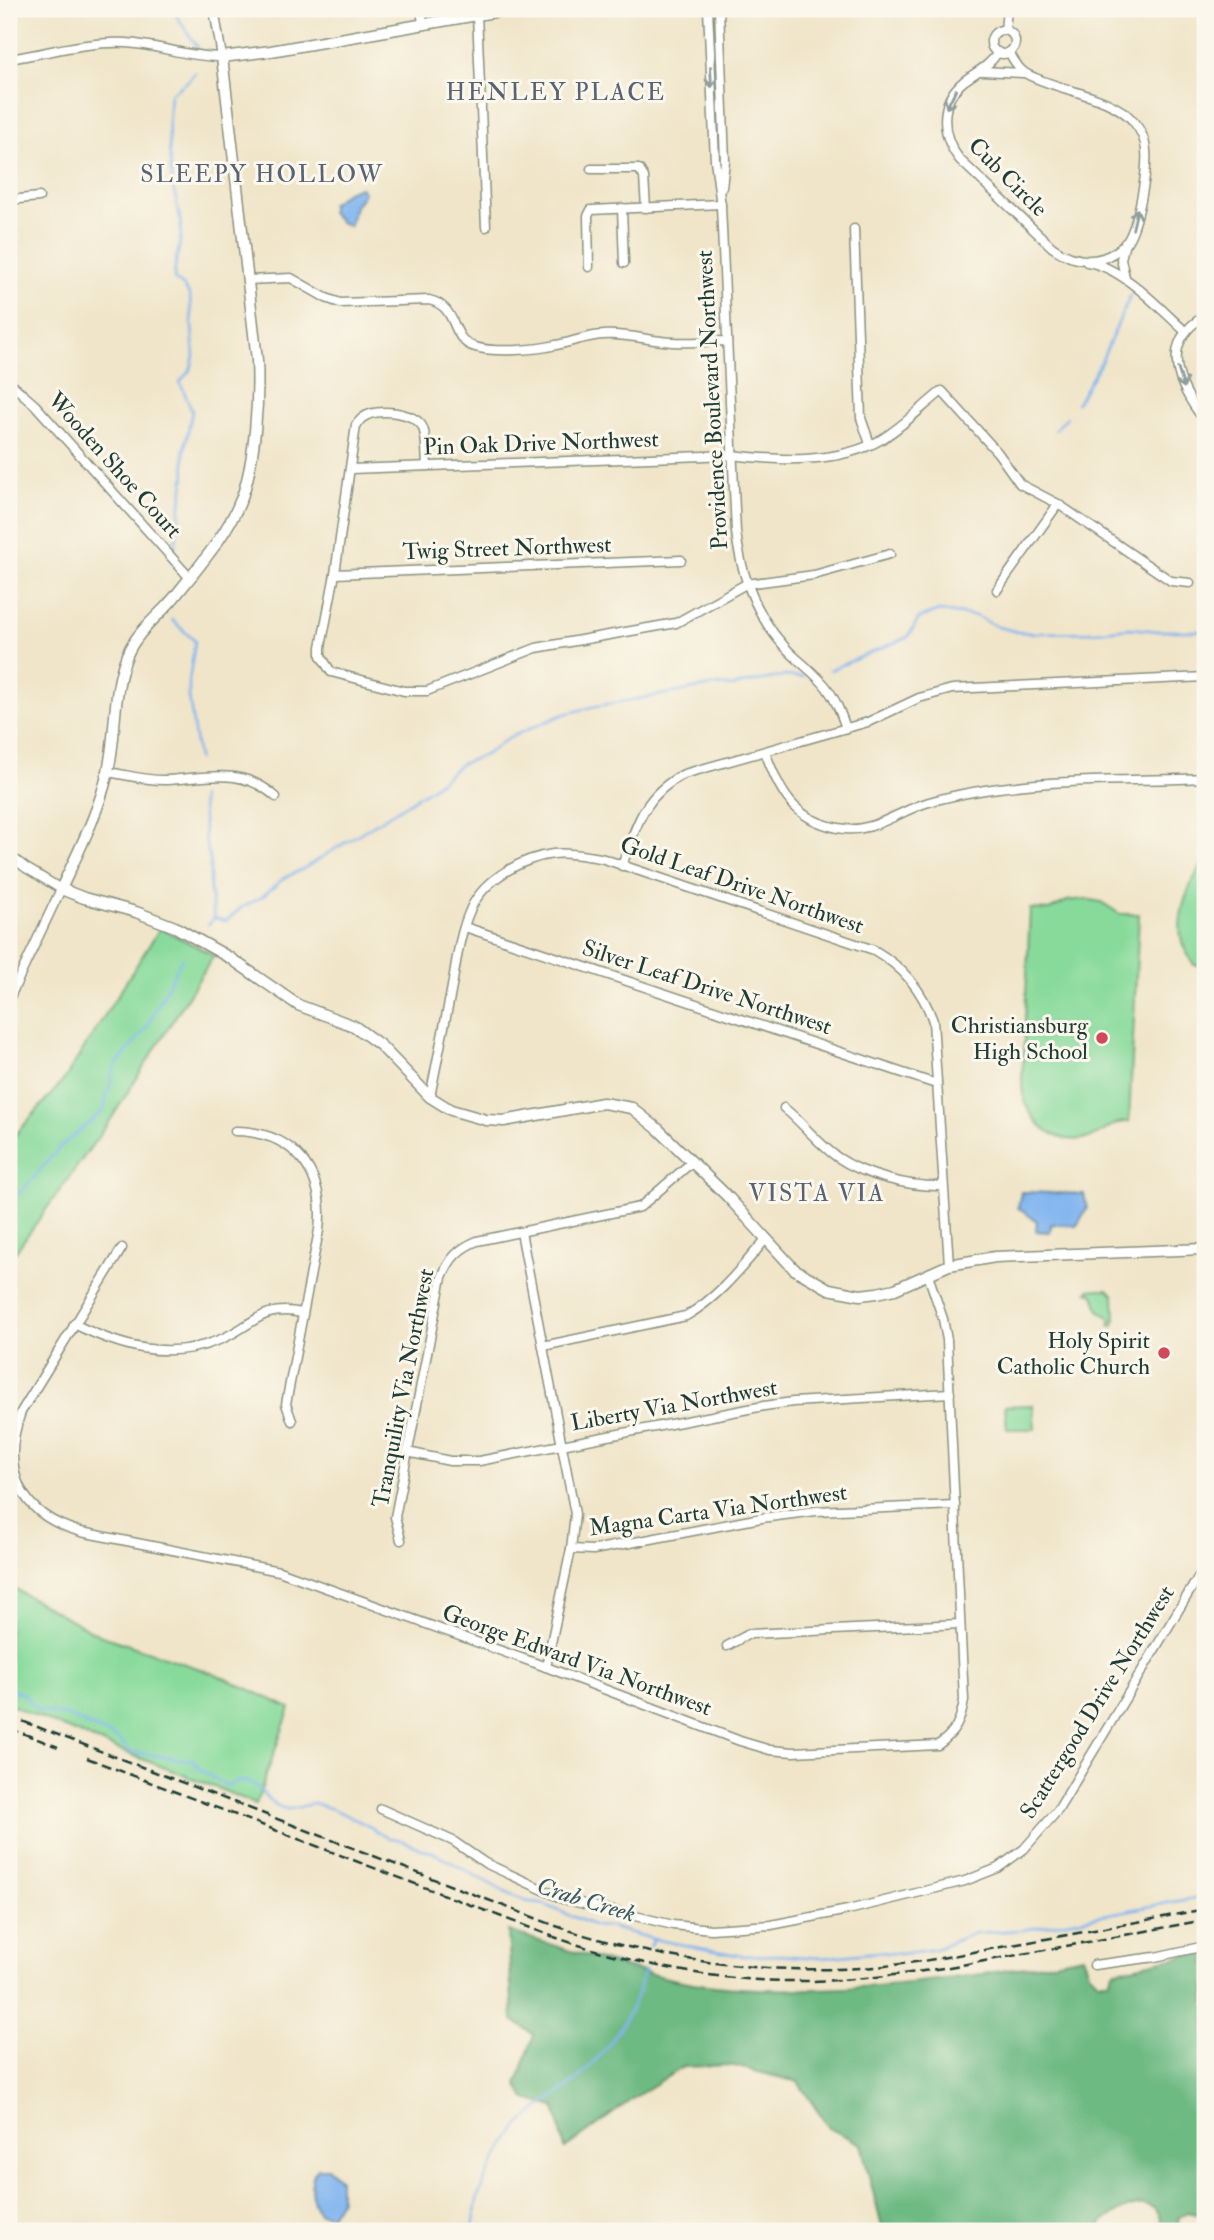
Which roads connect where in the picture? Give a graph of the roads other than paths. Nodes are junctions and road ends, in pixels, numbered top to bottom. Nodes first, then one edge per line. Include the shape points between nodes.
1 (214, 9) edge
2 (421, 9) edge
3 (511, 9) edge
4 (708, 9) edge
5 (719, 9) edge
6 (1007, 9) edge
7 (461, 13) edge
8 (477, 15) junction
9 (423, 24) junction
10 (1005, 30) junction
11 (998, 52) junction
12 (1009, 52) junction
13 (222, 57) junction
14 (9, 59) edge
15 (982, 71) junction
16 (1023, 73) junction
17 (591, 169) dead end
18 (39, 197) dead end
19 (9, 200) edge
20 (721, 204) junction
21 (622, 208) junction
22 (646, 208) junction
23 (486, 227) dead end
24 (854, 229) dead end
25 (1125, 243) junction
26 (1083, 261) junction
27 (624, 263) dead end
28 (589, 267) dead end
29 (248, 280) junction
30 (1126, 280) junction
31 (1205, 316) edge
32 (1186, 332) junction
33 (727, 341) junction
34 (9, 382) edge
35 (1205, 421) edge
36 (870, 444) junction
37 (732, 455) junction
38 (427, 466) junction
39 (351, 469) junction
40 (1058, 504) junction
41 (890, 554) dead end
42 (681, 560) dead end
43 (335, 574) junction
44 (190, 578) junction
45 (1189, 583) dead end
46 (746, 584) junction
47 (998, 590) dead end
48 (1205, 677) edge
49 (846, 728) junction
50 (765, 752) junction
51 (108, 772) junction
52 (1205, 778) edge
53 (276, 797) dead end
54 (9, 855) edge
55 (622, 866) junction
56 (61, 889) junction
57 (465, 928) junction
58 (9, 999) edge
59 (936, 1084) junction
60 (430, 1097) junction
61 (785, 1108) dead end
62 (235, 1130) dead end
63 (692, 1162) junction
64 (943, 1186) junction
65 (521, 1232) junction
66 (766, 1239) junction
67 (122, 1248) dead end
68 (1205, 1249) edge
69 (949, 1265) junction
70 (928, 1275) junction
71 (302, 1313) junction
72 (74, 1324) junction
73 (543, 1346) junction
74 (950, 1393) junction
75 (292, 1421) dead end
76 (562, 1445) junction
77 (407, 1452) junction
78 (955, 1505) junction
79 (401, 1540) dead end
80 (571, 1549) junction
81 (1205, 1566) edge
82 (960, 1625) junction
83 (727, 1646) dead end
84 (546, 1667) junction
85 (382, 1809) dead end
86 (1205, 1946) edge
87 (1094, 1965) dead end

1 - 13 street
2 - 9 street
3 - 8 street
4 -> 20 street, Providence Boulevard Northwest
5 - 20 street, Providence Boulevard Northwest via 725,161
6 - 10 street, Cub Circle
7 - 8 street
7 - 9 street
8 - 23 street
9 - 13 street
10 - 11 street, Cub Circle via 992,36
10 - 12 street, Cub Circle via 1016,39
11 - 12 street
11 - 15 street, Cub Circle
12 - 16 street, Cub Circle
13 - 14 street via 113,43
13 - 29 street
15 - 16 street
15 -> 26 street, Cub Circle via 961,83 950,98 945,117 950,145 960,160 1052,247
25 -> 16 street via 1134,225 1145,167 1146,147 1139,129 1115,107
17 - 22 street via 639,169 644,177
18 - 19 street
20 - 22 street
20 - 33 street, Providence Boulevard Northwest
21 - 22 street
21 - 27 street
21 - 28 street via 594,208 589,213
24 - 36 street via 861,418
25 - 26 street
25 - 30 street via 1121,259
26 - 30 street, Cub Circle via 1103,265
29 - 33 street via 291,278 340,303 440,303 463,341 472,347 545,348 606,334 672,342
29 - 44 street via 258,389 249,465 231,520
30 - 32 street, Cub Circle
31 - 32 street
32 -> 35 street via 1177,353 1178,377
33 - 37 street, Providence Boulevard Northwest
34 - 44 street, Wooden Shoe Court
36 - 37 street, Pin Oak Drive Northwest via 826,457
36 - 40 street, Pin Oak Drive Northwest via 942,391 1020,484
37 - 38 street, Pin Oak Drive Northwest
37 - 46 street, Providence Boulevard Northwest via 736,538
38 - 39 street, Pin Oak Drive Northwest
38 - 39 street via 423,429 405,413 366,415 356,425
39 - 43 street
40 - 45 street via 1171,581
40 - 47 street
41 - 46 street via 814,575
42 - 43 street, Twig Street Northwest
43 - 46 street via 321,647 328,669 414,692 439,687 548,644 676,623
44 - 51 street via 128,652 120,674
46 - 49 street, Providence Boulevard Northwest via 774,635 828,690
48 - 49 street via 952,688
49 - 50 street
50 - 52 street via 791,805 815,821 852,829 885,822 926,803 979,791
50 - 55 street via 668,782 638,819
51 - 53 street via 167,780 210,775 237,778 266,787
51 - 56 street via 97,809
54 - 56 street
55 - 57 street, Gold Leaf Drive Northwest via 576,854 531,860 481,891
55 - 59 street, Gold Leaf Drive Northwest via 853,943 891,960 928,1005
56 - 58 street
56 - 60 street via 176,927 298,1005 354,1027 380,1045
57 - 59 street, Silver Leaf Drive Northwest
57 - 60 street, Gold Leaf Drive Northwest
59 - 64 street, Gold Leaf Drive Northwest
60 - 63 street via 451,1110 486,1120 617,1104 646,1118
61 - 64 street via 833,1154 858,1168 911,1184
62 - 71 street via 254,1131 287,1145 300,1155 316,1183 321,1213
63 - 65 street, Tranquility Via Northwest via 640,1207
63 - 66 street
64 - 69 street, Gold Leaf Drive Northwest
65 - 73 street
65 - 77 street, Tranquility Via Northwest via 477,1241 448,1262
66 - 70 street via 804,1276 845,1293 877,1293
66 - 73 street via 720,1292 686,1316
67 - 72 street, George Edward Via Northwest
68 - 69 street via 1035,1254
69 - 70 street
70 - 74 street, George Edward Via Northwest via 943,1318
71 - 72 street via 275,1310 219,1340 178,1350 138,1349
71 - 75 street via 286,1404
72 - 84 street, George Edward Via Northwest via 13,1430 14,1479 40,1514 81,1532 279,1571
73 - 76 street
74 - 76 street, Liberty Via Northwest via 793,1402
74 - 78 street, George Edward Via Northwest
76 - 77 street, Liberty Via Northwest via 464,1462
76 - 80 street via 575,1514
77 - 79 street, Tranquility Via Northwest via 395,1517
78 - 80 street, Magna Carta Via Northwest via 816,1511 593,1550
78 - 82 street, George Edward Via Northwest
80 - 84 street
81 - 85 street, Scattergood Drive Northwest via 1058,1810 1024,1849 998,1868 965,1881 771,1925 711,1929 673,1925 563,1899
82 - 83 street via 749,1634
82 - 84 street, George Edward Via Northwest via 962,1716 949,1737 924,1747 820,1752 770,1749
86 - 87 street

